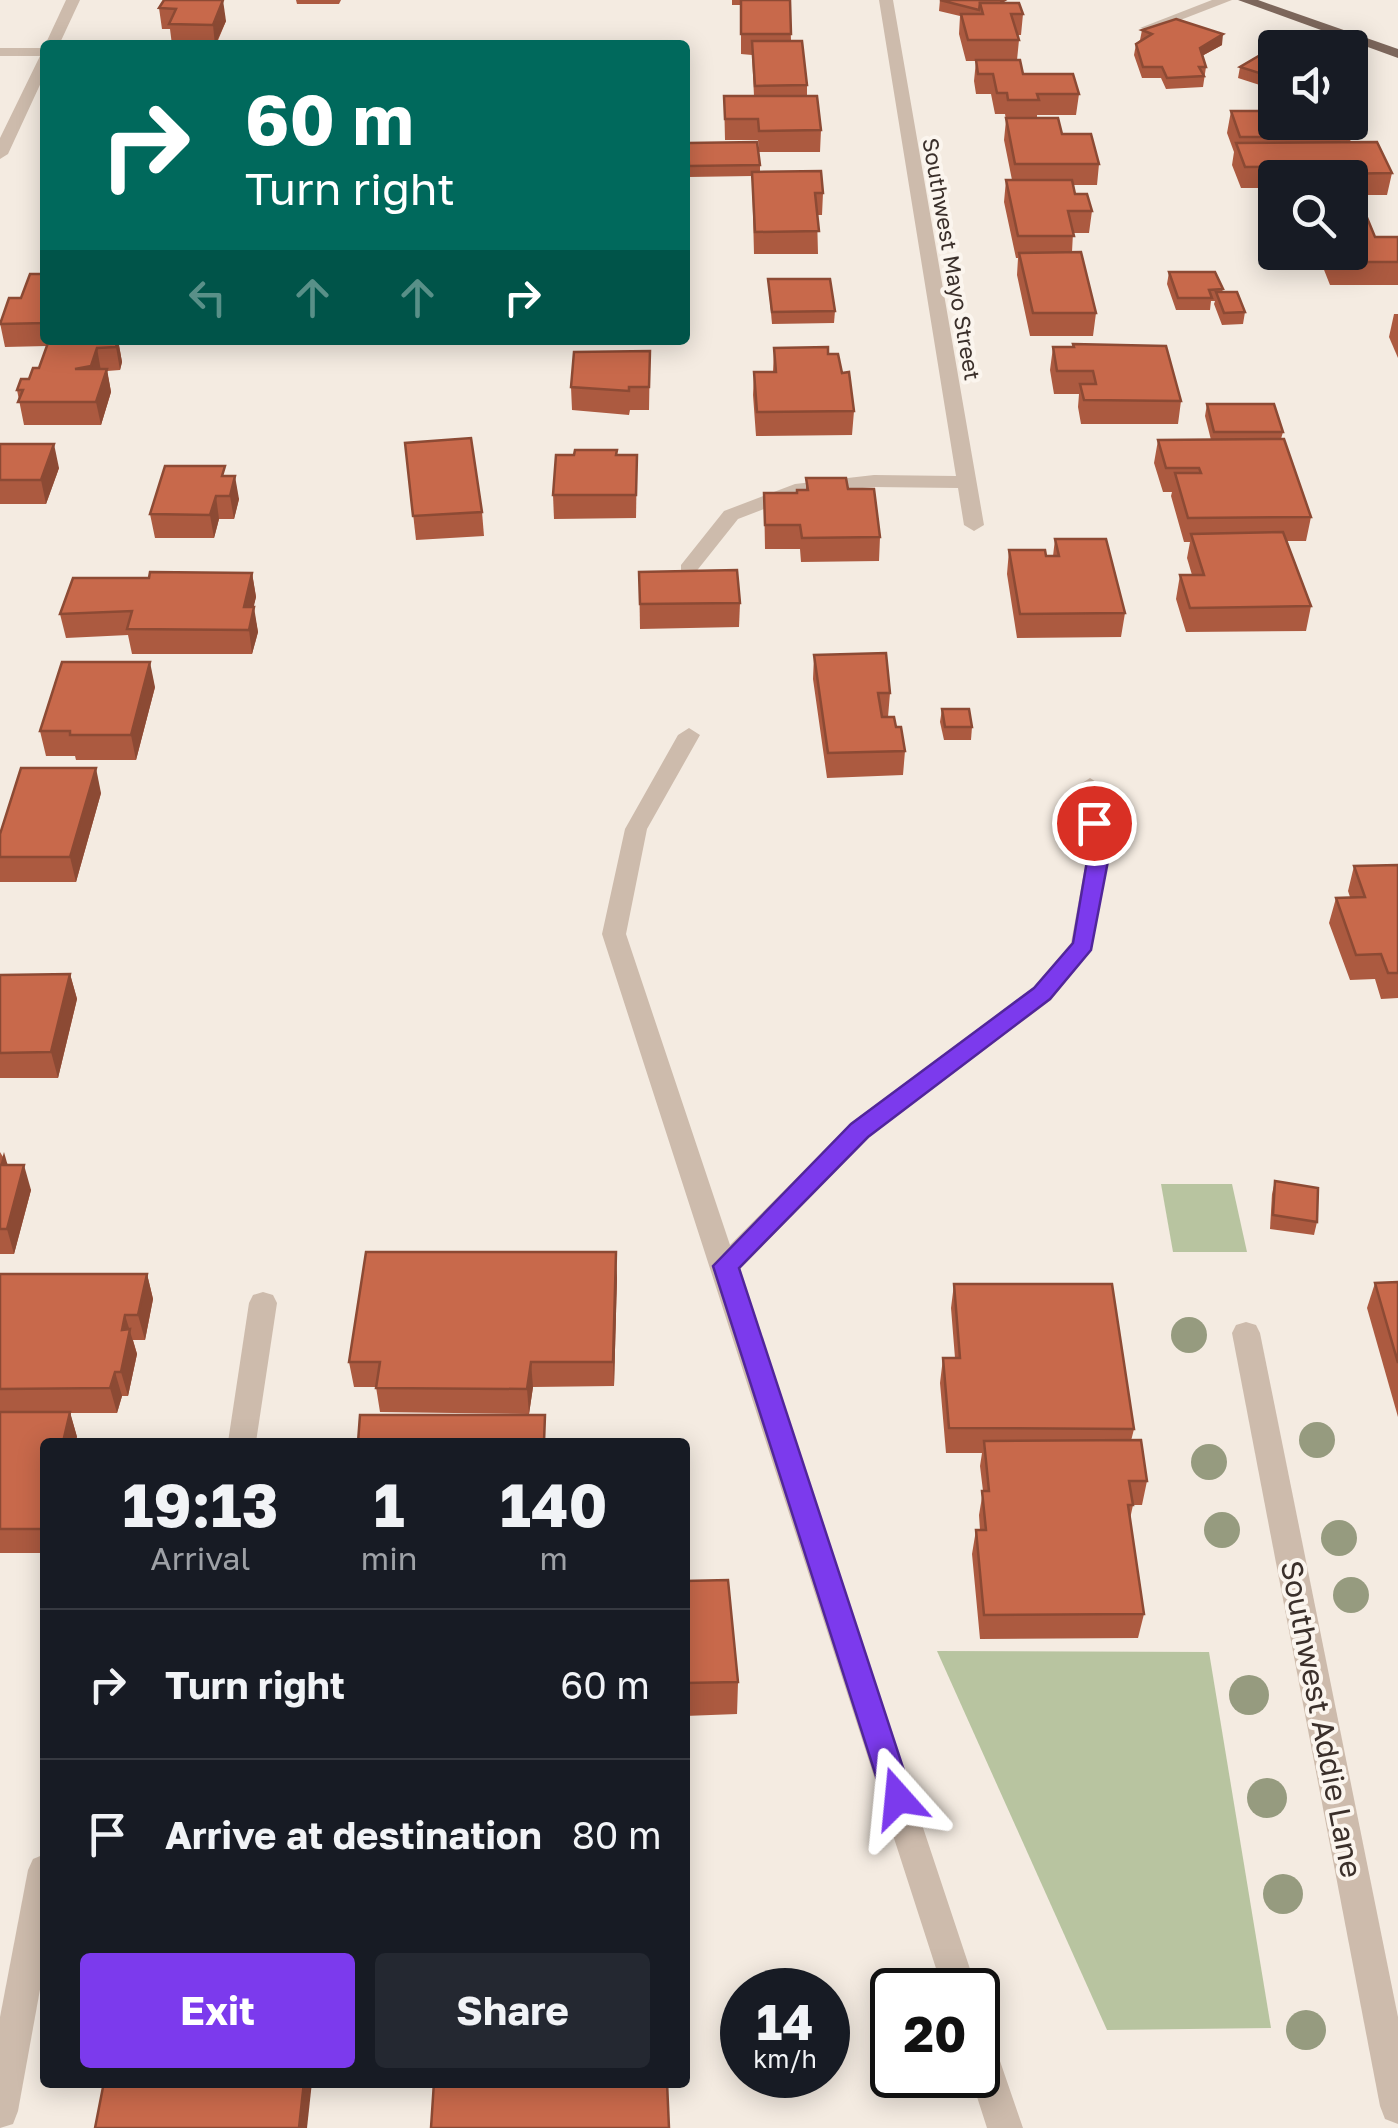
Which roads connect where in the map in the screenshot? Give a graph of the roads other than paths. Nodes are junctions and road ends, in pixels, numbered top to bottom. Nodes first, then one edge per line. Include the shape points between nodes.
1 (73, 0) edge
2 (886, 0) edge
3 (1225, 0) edge
4 (1244, 0) edge
5 (1146, 28) edge
6 (54, 40) edge
7 (0, 52) edge
8 (1398, 54) edge
9 (40, 56) edge
10 (40, 67) edge
11 (0, 154) edge
12 (967, 482) junction
13 (974, 526) dead end
14 (688, 569) edge
15 (689, 735) dead end
16 (1090, 784) dead end
17 (726, 1266) junction
18 (263, 1302) dead end
19 (1246, 1334) dead end
20 (243, 1438) edge
21 (40, 1897) edge
22 (953, 1968) edge
23 (995, 2098) edge
24 (1398, 2106) edge
25 (0, 2111) edge
26 (1005, 2128) edge

1 - 6 street
2 - 12 street, Southwest Mayo Street
3 - 5 street
4 - 8 main road
7 - 9 street
10 - 11 street
12 - 13 street, Southwest Mayo Street
12 - 14 street via 802,488 731,515
15 - 17 street via 636,829 614,934
16 - 17 street via 1097,861 1083,945 1042,994 860,1130
17 - 22 street
18 - 20 street
19 - 24 street, Southwest Addie Lane
21 - 25 street
23 - 26 street

